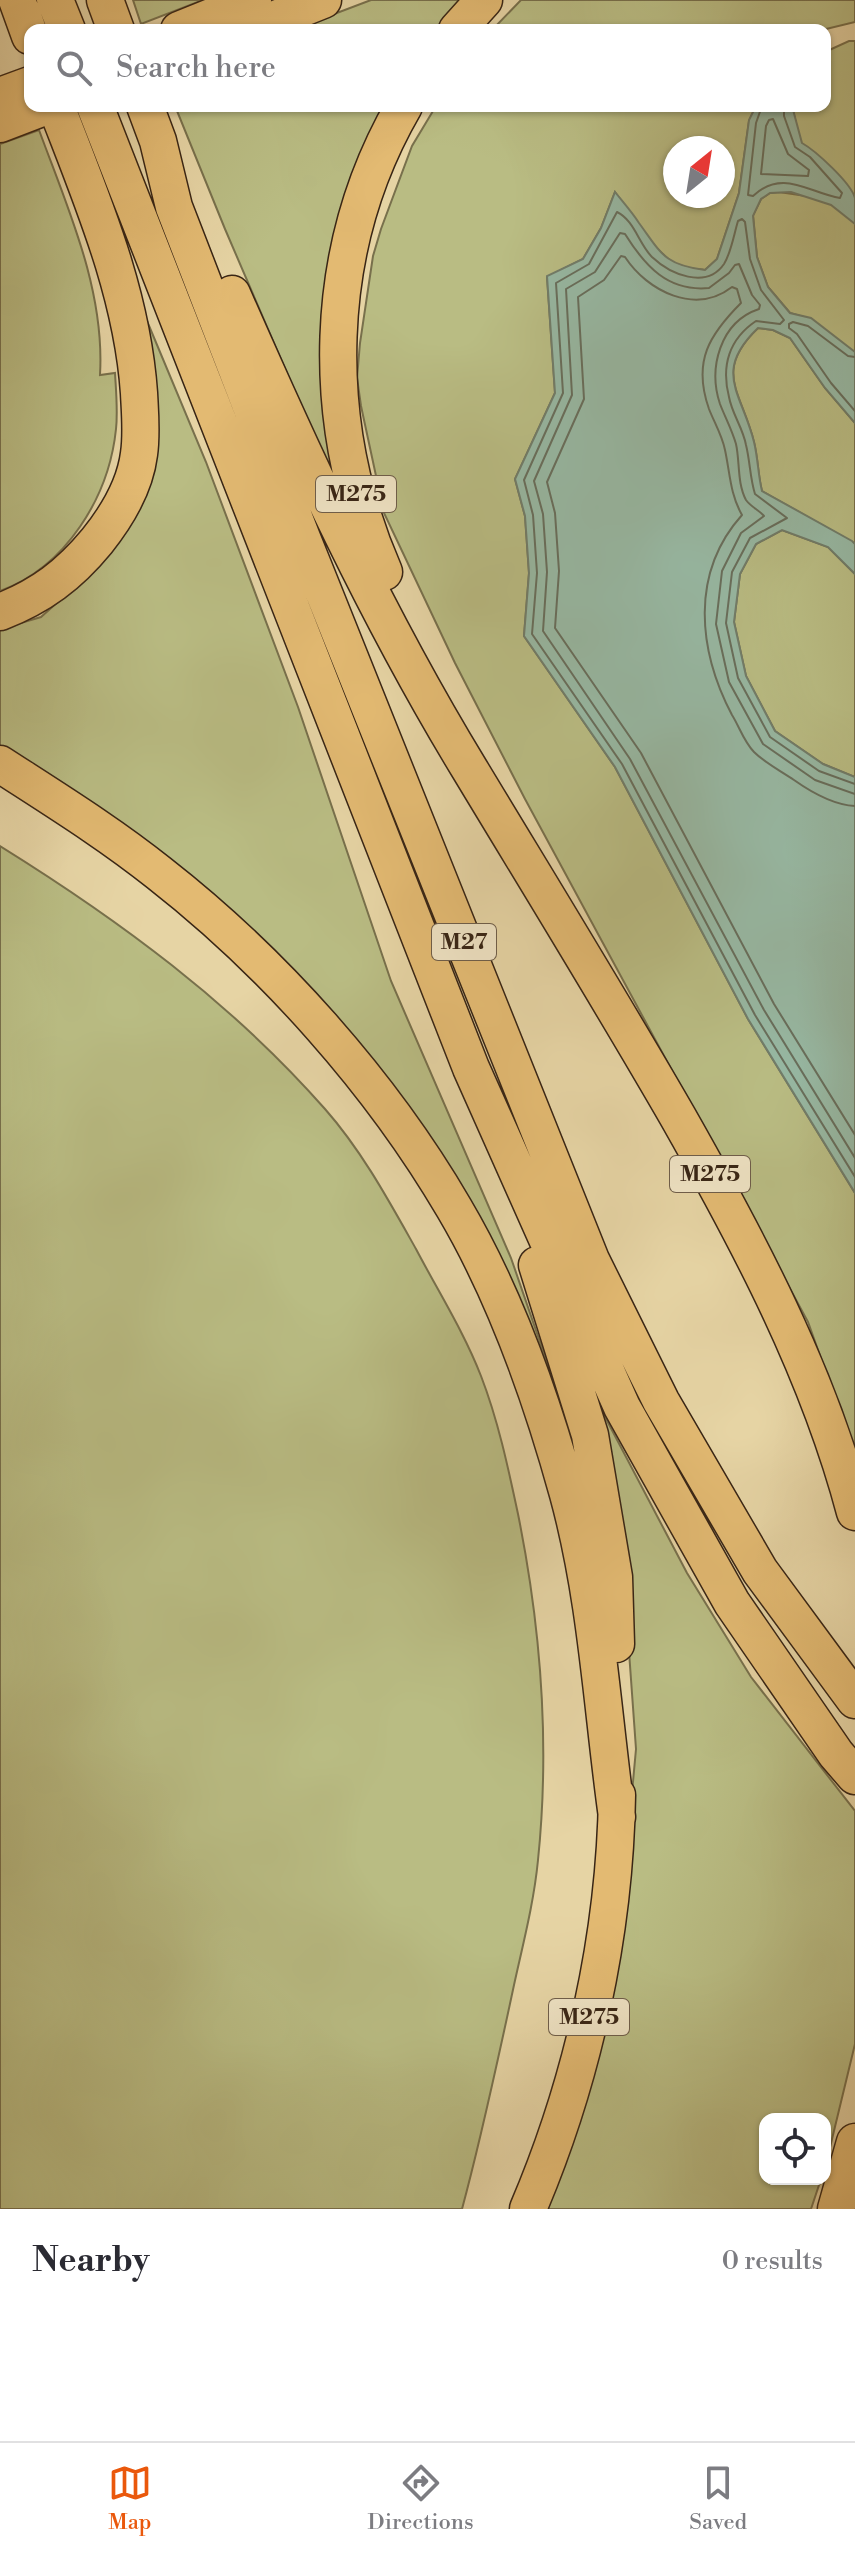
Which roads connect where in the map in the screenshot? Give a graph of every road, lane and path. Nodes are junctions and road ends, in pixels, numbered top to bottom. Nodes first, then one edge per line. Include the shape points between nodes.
1 (17, 0) edge
2 (55, 0) edge
3 (105, 0) edge
4 (253, 0) edge
5 (323, 0) edge
6 (484, 0) edge
7 (26, 24) edge
8 (65, 24) edge
9 (114, 24) edge
10 (194, 24) edge
11 (263, 24) edge
12 (462, 24) edge
13 (30, 112) edge
14 (97, 112) edge
15 (147, 112) edge
16 (401, 112) edge
17 (158, 141) junction
18 (0, 612) edge
19 (0, 764) edge
20 (524, 857) junction
21 (471, 1068) junction
22 (855, 1512) edge
23 (855, 1700) edge
24 (855, 1776) edge
25 (617, 1817) junction
26 (855, 2142) edge
27 (528, 2209) edge
28 (836, 2209) edge

1 - 7 highway
2 - 8 highway
3 - 9 highway
4 - 10 highway
5 - 11 highway
6 - 12 highway
13 - 18 highway via 105,235 129,312 141,421 139,455 112,523 78,565 33,599
14 - 21 highway, M27
15 - 17 highway, M27
16 - 20 highway, M275 via 367,188 342,286 337,378 345,450 362,518 388,582 510,813
17 - 20 highway via 191,201 352,557 467,766
17 - 23 highway, M27 via 174,207 302,538 591,1260 661,1401 760,1571
19 - 25 highway, M275 via 90,822 221,925 363,1077 455,1209 535,1384 569,1496 597,1636
20 - 22 highway, M275 via 733,1214 820,1404
21 - 24 highway, M27 via 622,1407 732,1603
21 - 25 highway via 590,1435 614,1577
25 - 27 highway, M275 via 597,1985 551,2155
26 - 28 highway

